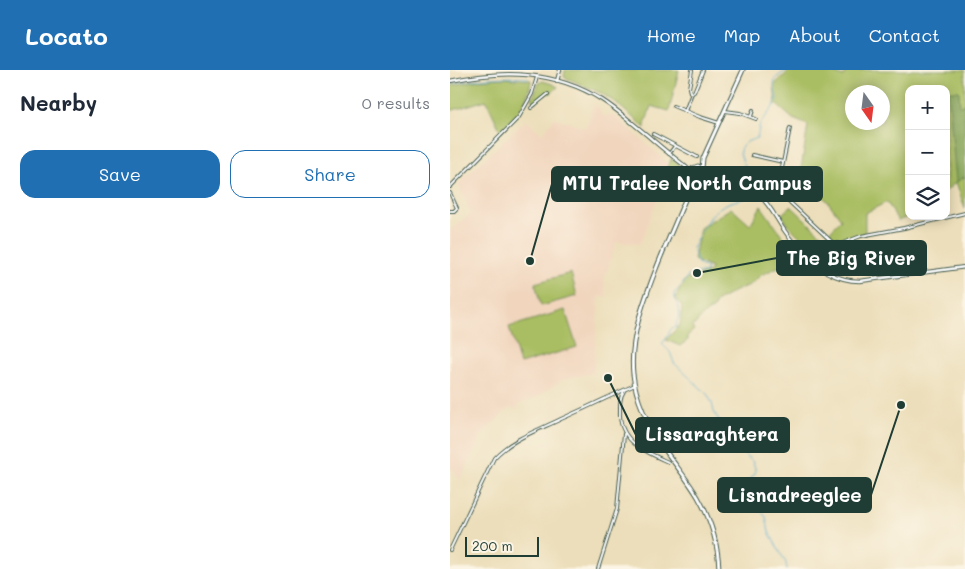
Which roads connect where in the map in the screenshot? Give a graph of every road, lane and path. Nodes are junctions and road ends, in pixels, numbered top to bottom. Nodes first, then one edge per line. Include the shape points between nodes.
1 (560, 70) edge
2 (692, 70) edge
3 (703, 70) edge
4 (741, 70) edge
5 (537, 77) junction
6 (450, 81) edge
7 (557, 81) junction
8 (692, 93) junction
9 (548, 94) dead end
10 (529, 102) junction
11 (534, 106) junction
12 (673, 106) dead end
13 (531, 108) dead end
14 (753, 110) dead end
15 (686, 111) junction
16 (725, 111) junction
17 (751, 116) junction
18 (756, 119) dead end
19 (719, 123) junction
20 (790, 128) dead end
21 (654, 133) dead end
22 (675, 146) junction
23 (670, 154) junction
24 (752, 155) dead end
25 (697, 157) dead end
26 (784, 162) junction
27 (685, 165) junction
28 (700, 167) junction
29 (693, 168) junction
30 (691, 172) junction
31 (704, 174) junction
32 (695, 178) junction
33 (450, 187) edge
34 (777, 193) junction
35 (450, 194) edge
36 (762, 198) junction
37 (450, 210) edge
38 (965, 213) edge
39 (965, 267) edge
40 (635, 385) junction
41 (626, 389) junction
42 (624, 434) junction
43 (668, 462) dead end
44 (450, 550) edge
45 (598, 569) edge
46 (719, 569) edge

1 - 7 street
2 - 8 street
3 - 8 street
4 - 16 main road
5 - 6 street via 496,74
5 - 7 street
5 - 10 street
7 - 23 street via 603,101
8 - 15 street
9 - 11 street
10 - 11 street
10 - 33 street via 510,128
11 - 13 street
12 - 15 street
14 - 17 street
15 - 19 street
16 - 17 street
16 - 19 main road
17 - 18 street
19 - 28 main road
20 - 26 street
21 - 22 street
22 - 23 street
22 - 25 street
23 - 27 street
24 - 26 street
26 - 34 street
27 - 29 street
27 - 30 street
28 - 29 main road
28 - 31 main road
29 - 30 main road
30 - 32 main road
31 - 32 main road
31 - 36 street via 739,182
32 - 40 main road via 650,286 637,329 633,367
34 - 36 street via 770,192
34 - 38 street via 836,244
35 - 37 street via 457,208
36 - 39 street via 800,249 834,276 860,281
40 - 41 street
40 - 46 main road via 648,422 705,512 714,537
41 - 42 street via 621,396 619,418
41 - 44 street via 527,436 498,454
42 - 43 street
42 - 45 street via 617,509

